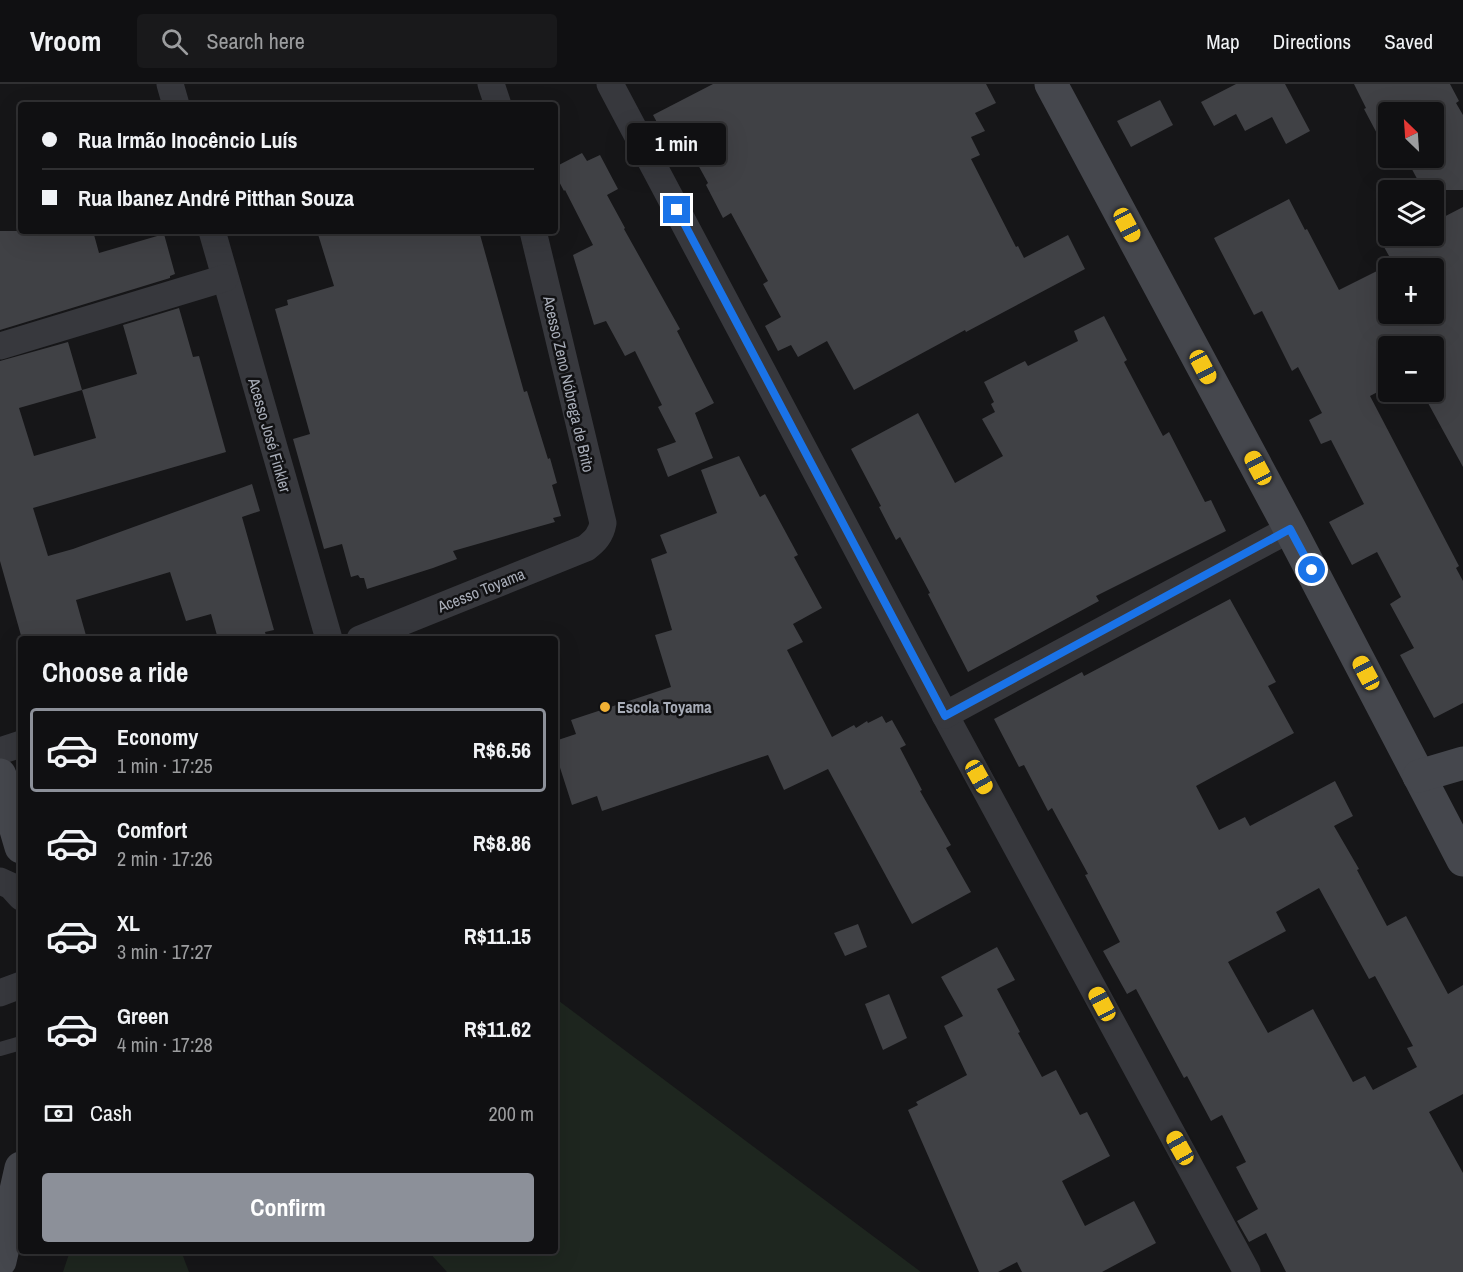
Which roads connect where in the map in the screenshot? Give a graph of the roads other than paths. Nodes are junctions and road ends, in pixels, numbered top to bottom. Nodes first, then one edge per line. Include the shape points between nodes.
1 (170, 84) edge
2 (491, 84) edge
3 (610, 84) edge
4 (1051, 84) edge
5 (175, 102) edge
6 (497, 102) edge
7 (213, 234) edge
8 (534, 234) edge
9 (225, 278) junction
10 (0, 346) edge
11 (1290, 529) junction
12 (599, 536) joint
13 (328, 636) edge
14 (367, 636) edge
15 (945, 716) junction
16 (18, 745) edge
17 (0, 751) edge
18 (1463, 763) edge
19 (0, 775) edge
20 (1419, 776) junction
21 (18, 837) edge
22 (1463, 860) edge
23 (0, 881) edge
24 (18, 894) edge
25 (18, 986) edge
26 (0, 993) edge
27 (18, 1044) edge
28 (0, 1049) edge
29 (18, 1181) edge
30 (0, 1261) edge
31 (1247, 1272) edge

1 - 5 street
2 - 6 street
3 - 15 street
4 - 11 street
7 - 9 street, Acesso José Finkler
8 - 12 street, Acesso Zeno Nóbrega de Brito via 603,523
9 - 10 street
9 - 13 street, Acesso José Finkler
11 - 15 street
11 - 20 street
12 - 14 street, Acesso Toyama via 586,548
15 - 31 street
16 - 17 street
18 - 20 street
19 - 21 street
20 - 22 street
23 - 24 street
25 - 26 street
27 - 28 lane
29 - 30 street

